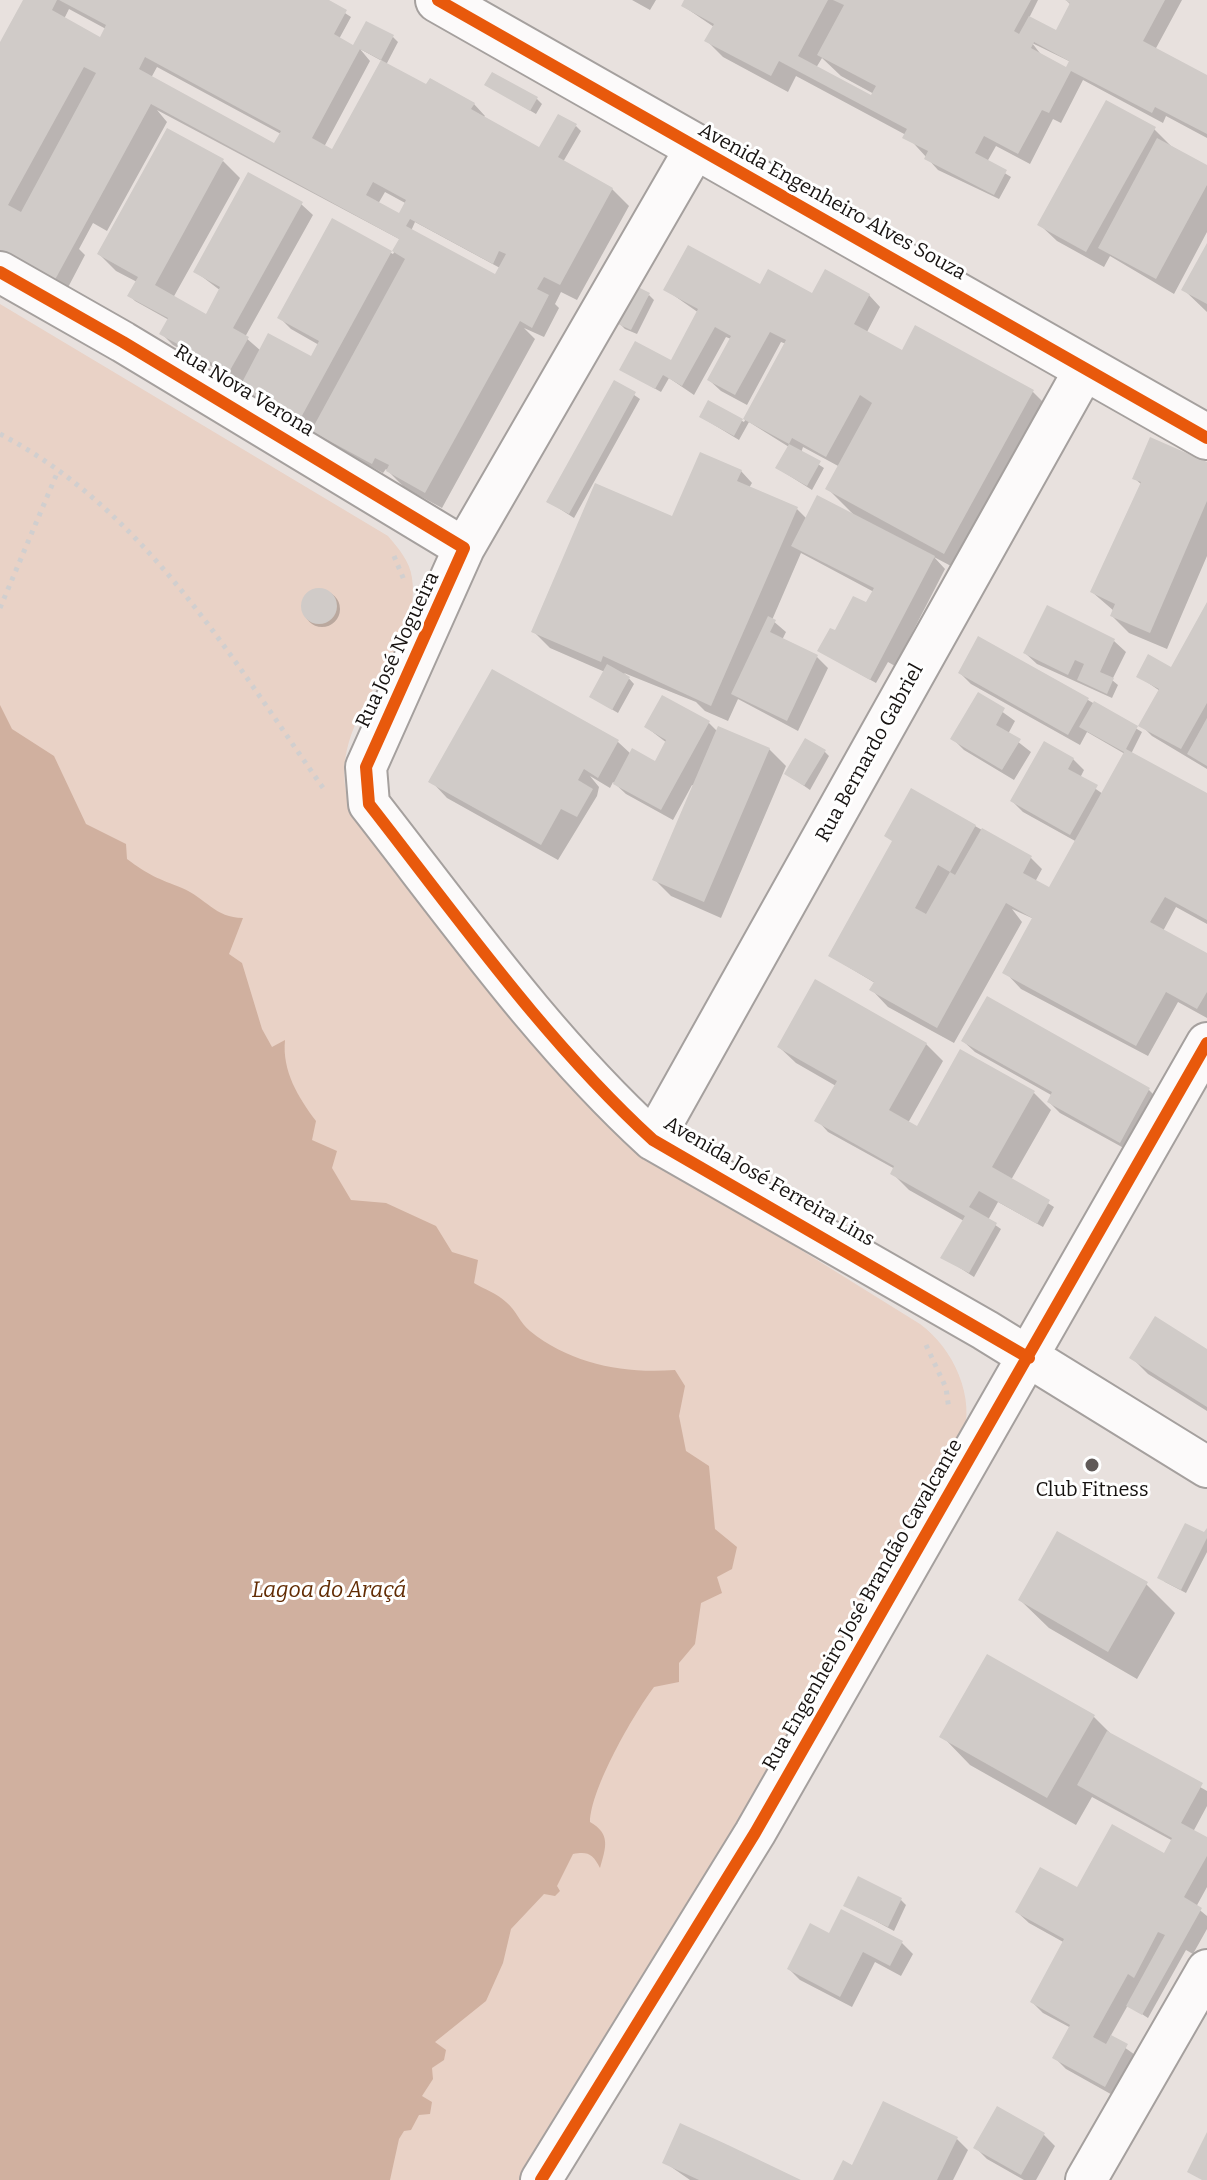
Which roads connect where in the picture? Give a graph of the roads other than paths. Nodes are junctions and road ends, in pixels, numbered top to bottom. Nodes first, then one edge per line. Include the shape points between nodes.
1 (438, 0) edge
2 (695, 149) junction
3 (0, 272) edge
4 (1086, 367) junction
5 (1207, 437) edge
6 (464, 548) junction
7 (366, 767) joint
8 (1207, 1043) edge
9 (653, 1140) junction
10 (1029, 1358) junction
11 (1207, 1467) edge
12 (1207, 1970) edge
13 (541, 2180) edge
14 (1086, 2180) edge

1 - 2 main road, Avenida Engenheiro Alves Souza
2 - 4 main road, Avenida Engenheiro Alves Souza
2 - 6 street, Rua José Nogueira
3 - 6 street, Rua Nova Verona
4 - 5 main road, Avenida Engenheiro Alves Souza
4 - 9 street, Rua Bernardo Gabriel
6 - 7 street, Rua José Nogueira
7 - 9 street, Avenida José Ferreira Lins via 369,804 532,1013
8 - 10 street, Rua Engenheiro José Brandão Cavalcante
9 - 10 street, Avenida José Ferreira Lins
10 - 11 street, Avenida José Ferreira Lins
10 - 13 street, Rua Engenheiro José Brandão Cavalcante via 755,1833
12 - 14 street

